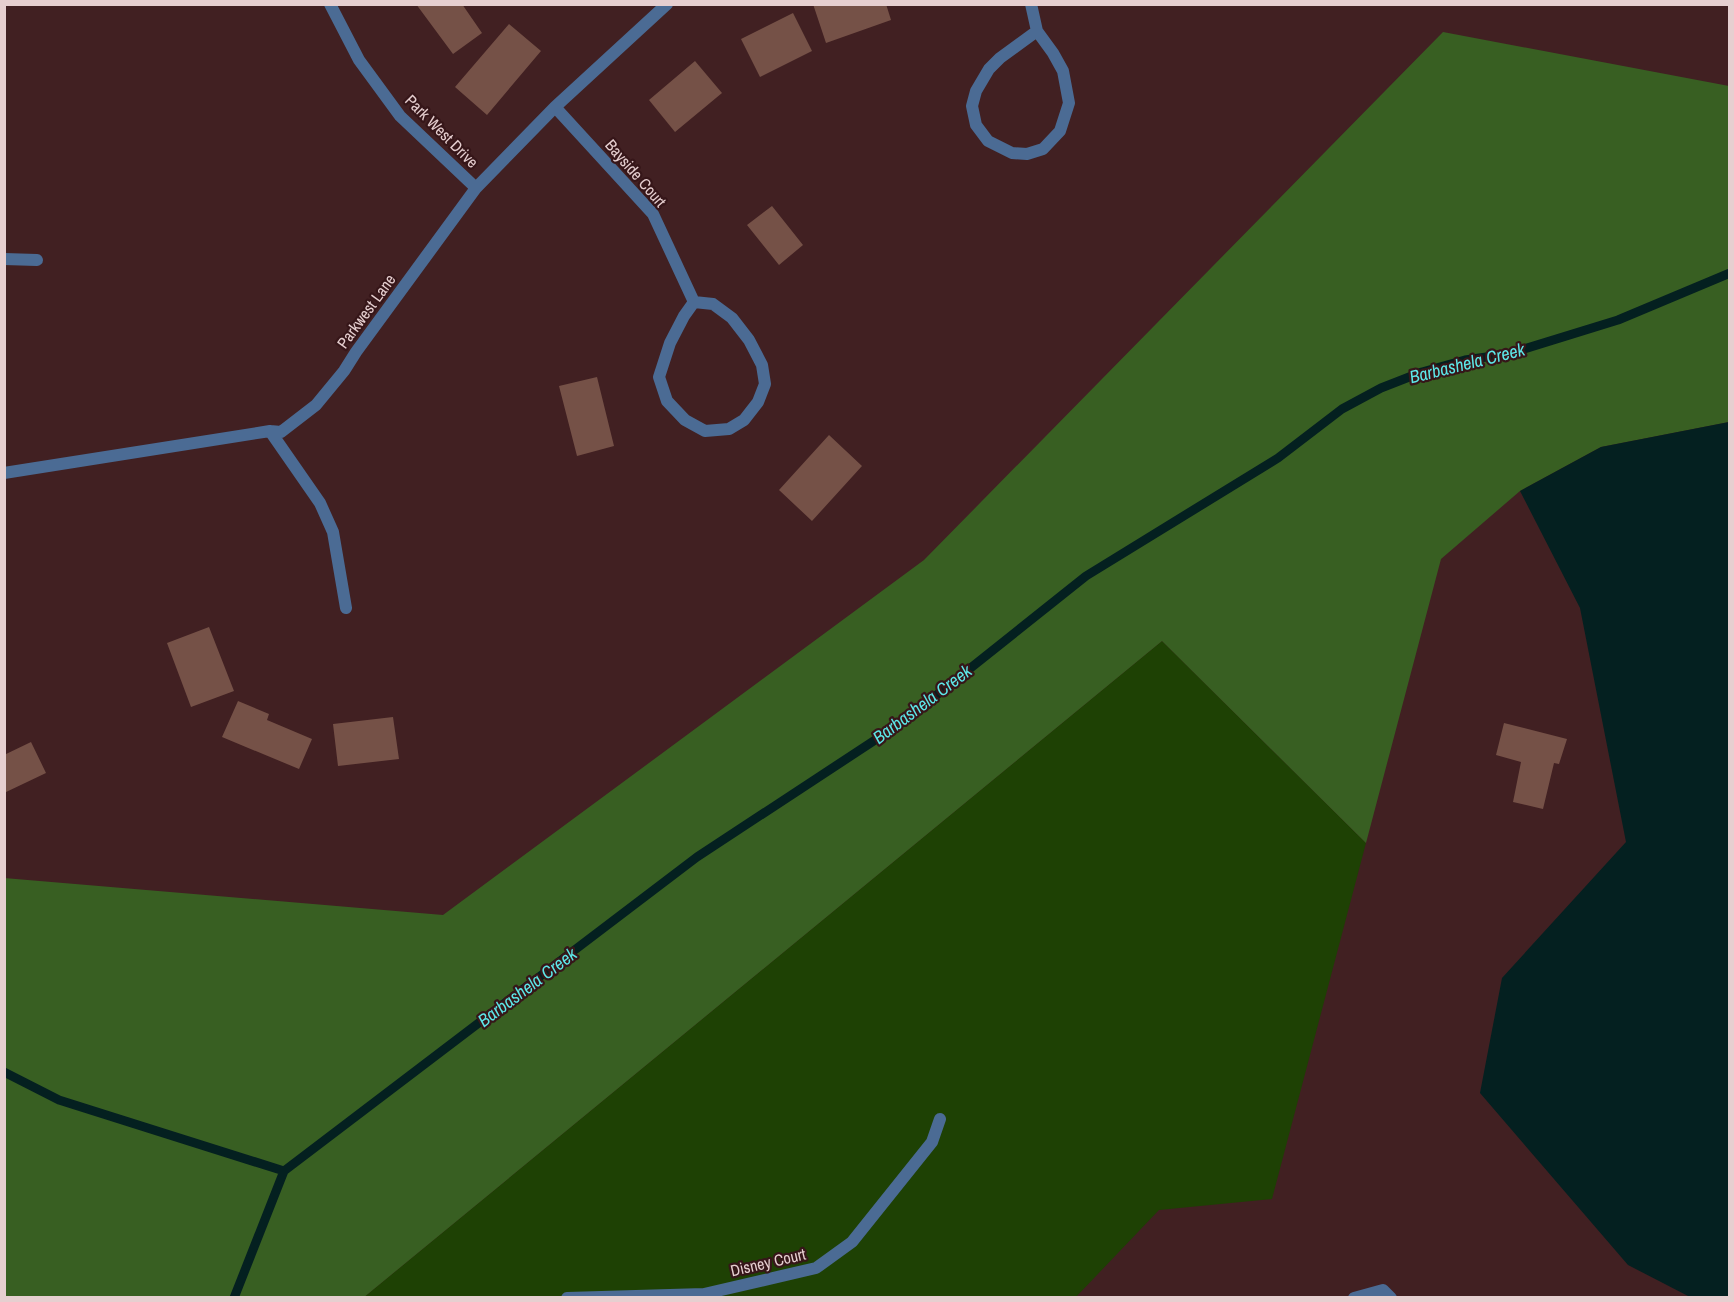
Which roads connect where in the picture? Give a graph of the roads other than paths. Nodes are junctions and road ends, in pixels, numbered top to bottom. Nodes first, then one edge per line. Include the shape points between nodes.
1 (330, 4) edge
2 (667, 4) edge
3 (1031, 4) edge
4 (1037, 31) junction
5 (555, 107) junction
6 (476, 188) junction
7 (4, 260) edge
8 (37, 260) dead end
9 (694, 302) junction
10 (270, 431) junction
11 (4, 473) edge
12 (346, 608) dead end
13 (940, 1119) dead end
14 (567, 1298) edge
15 (1354, 1298) edge
16 (1391, 1298) edge

1 - 6 street, Park West Drive via 359,60 400,116
2 - 5 street, Parkwest Lane
3 - 4 street
4 - 4 street via 989,69 972,106 976,125 988,141 1012,153 1043,149 1060,131 1069,103 1063,71
5 - 6 street, Parkwest Lane
5 - 9 street, Bayside Court via 653,214
6 - 10 street, Parkwest Lane via 316,405 281,432
7 - 8 street
9 - 9 street via 670,343 660,377 667,401 684,420 705,430 729,429 744,420 758,402 765,384 762,365 732,318 713,304
10 - 11 street, Parkwest Lane
10 - 12 street via 320,503 333,532
13 - 14 street, Disney Court via 932,1142 852,1242 816,1268 704,1293
15 - 16 street via 1383,1290

